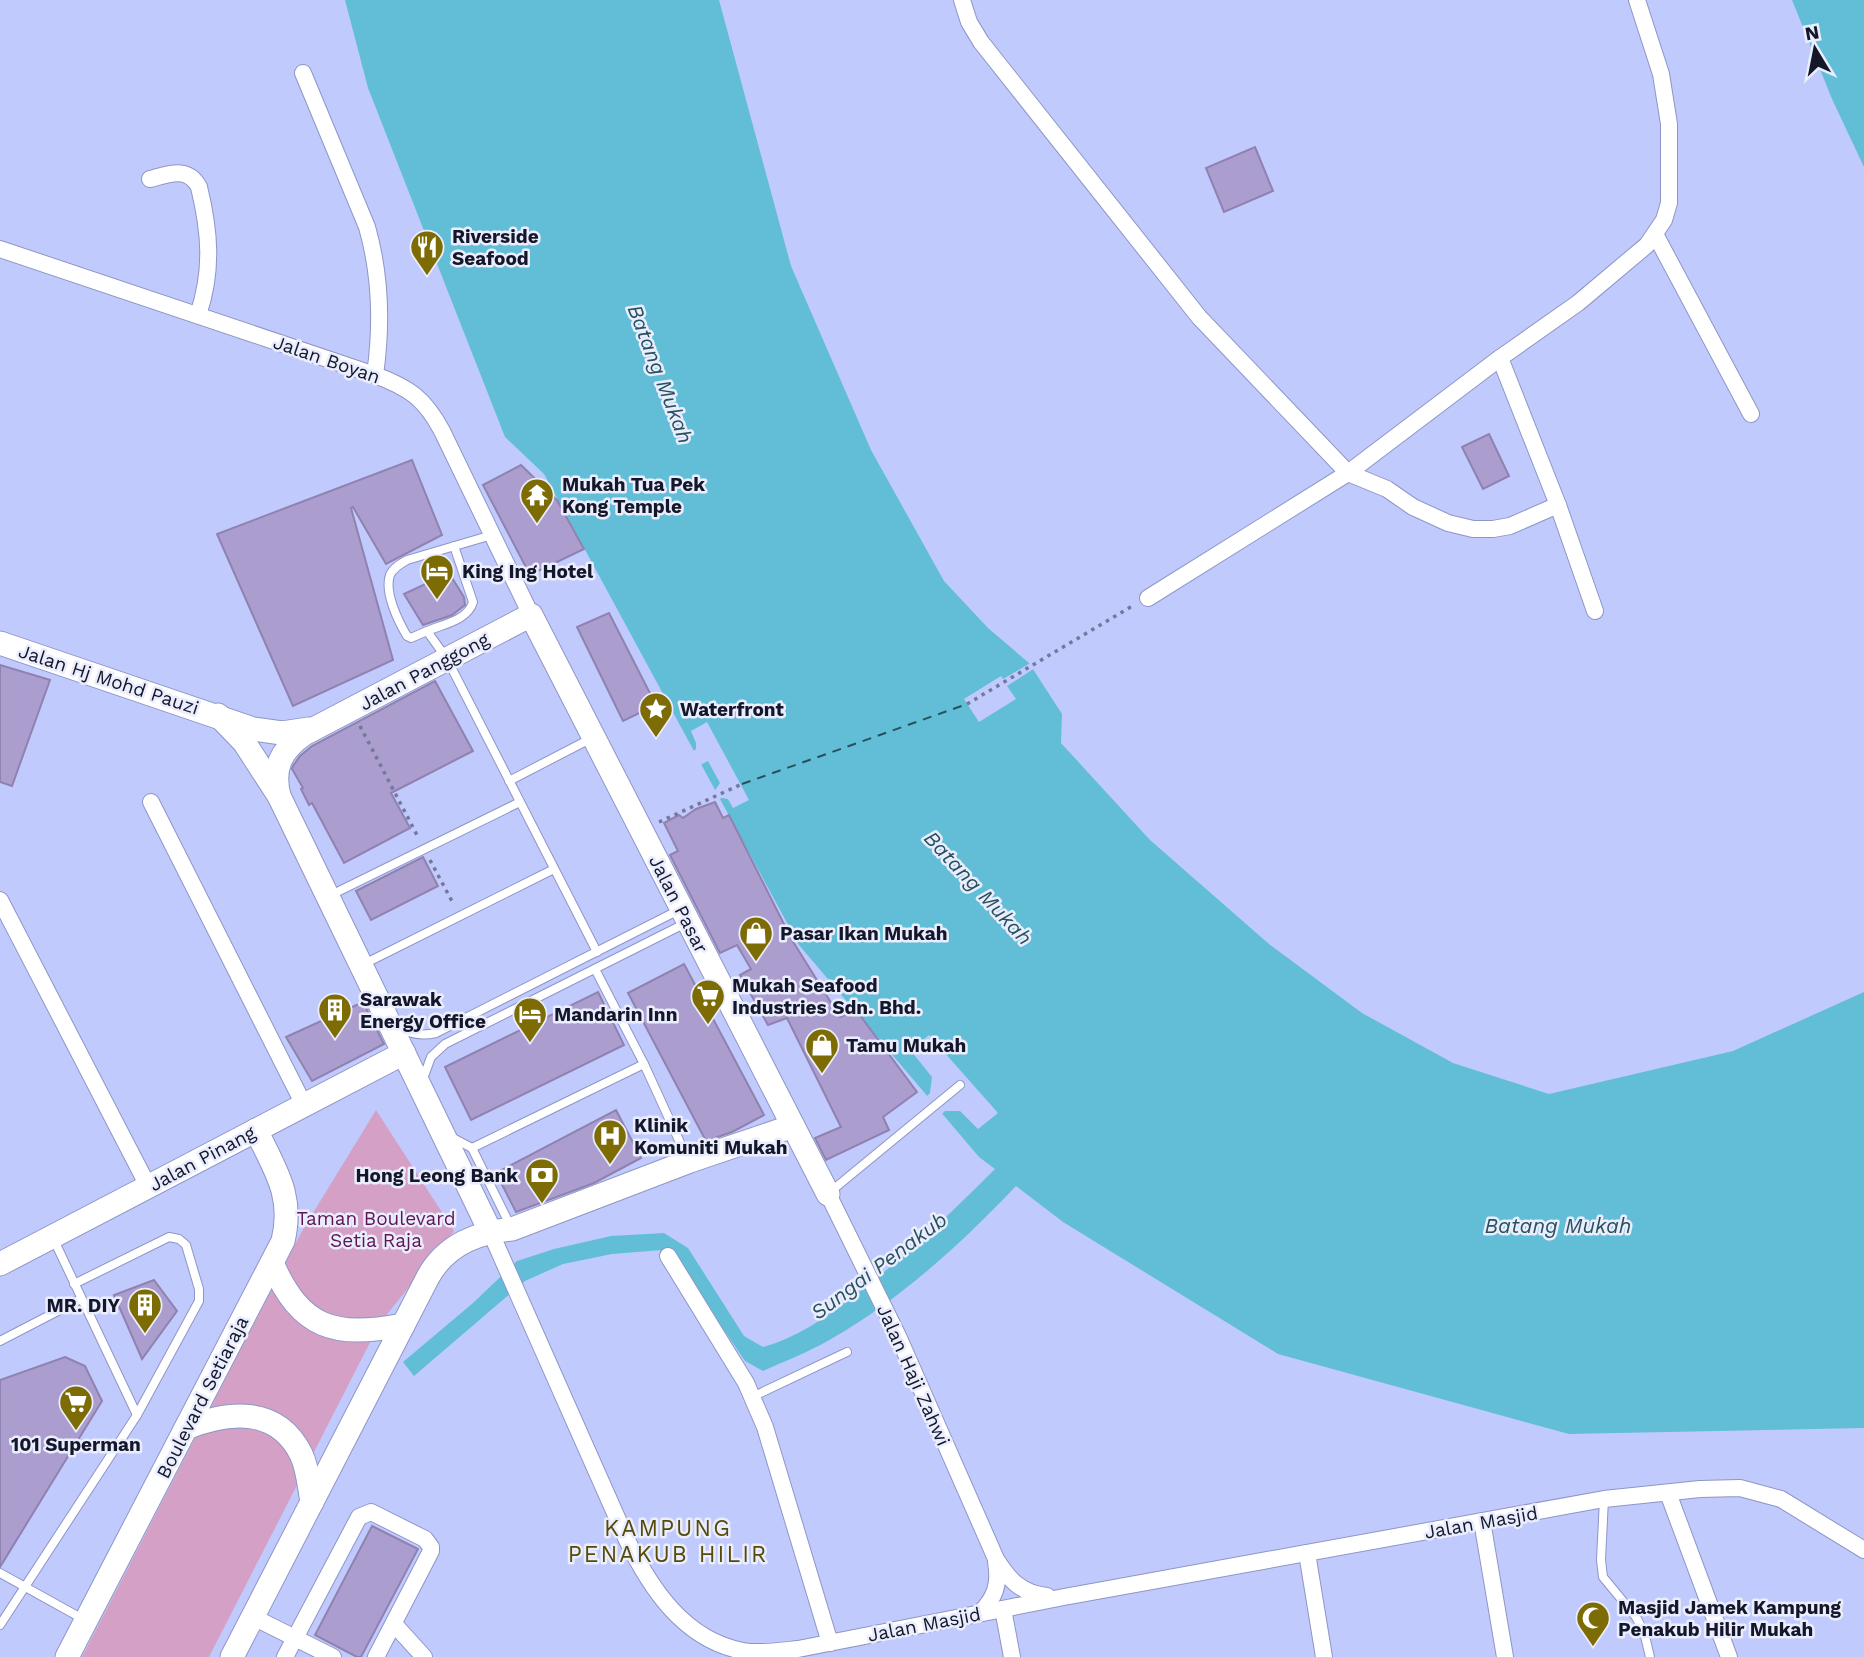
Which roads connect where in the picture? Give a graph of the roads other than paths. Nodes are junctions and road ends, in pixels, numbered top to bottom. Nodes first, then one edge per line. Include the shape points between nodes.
1 (962, 0) edge
2 (1637, 0) edge
3 (303, 73) dead end
4 (149, 179) dead end
5 (1655, 234) junction
6 (0, 249) edge
7 (198, 315) junction
8 (1500, 358) junction
9 (375, 375) junction
10 (1751, 414) dead end
11 (1348, 473) junction
12 (1558, 505) junction
13 (492, 535) junction
14 (454, 546) junction
15 (1148, 598) road end
16 (1595, 611) dead end
17 (531, 615) junction
18 (427, 631) junction
19 (0, 643) edge
20 (447, 659) junction
21 (218, 715) junction
22 (316, 727) junction
23 (593, 738) junction
24 (509, 781) junction
25 (279, 796) junction
26 (151, 802) dead end
27 (520, 802) junction
28 (554, 869) junction
29 (328, 896) junction
30 (0, 900) edge
31 (685, 915) junction
32 (597, 951) junction
33 (361, 965) junction
34 (595, 969) junction
35 (386, 1016) junction
36 (404, 1053) junction
37 (644, 1064) junction
38 (960, 1085) dead end
39 (422, 1089) junction
40 (304, 1105) junction
41 (793, 1126) junction
42 (256, 1130) junction
43 (442, 1131) junction
44 (472, 1148) junction
45 (689, 1161) junction
46 (148, 1186) junction
47 (828, 1194) junction
48 (501, 1230) junction
49 (53, 1236) junction
50 (668, 1256) dead end
51 (272, 1263) junction
52 (0, 1264) edge
53 (74, 1284) junction
54 (82, 1299) junction
55 (403, 1325) junction
56 (0, 1341) edge
57 (847, 1352) dead end
58 (752, 1397) junction
59 (137, 1415) junction
60 (186, 1428) junction
61 (1668, 1493) junction
62 (1604, 1499) junction
63 (312, 1502) junction
64 (1482, 1521) junction
65 (1864, 1550) edge
66 (1307, 1553) junction
67 (996, 1559) junction
68 (0, 1573) edge
69 (23, 1588) junction
70 (1064, 1597) junction
71 (1003, 1609) junction
72 (980, 1613) junction
73 (253, 1617) junction
74 (86, 1621) junction
75 (394, 1624) junction
76 (0, 1625) edge
77 (295, 1637) junction
78 (830, 1643) junction
79 (730, 1652) edge
80 (67, 1657) edge
81 (232, 1657) edge
82 (285, 1657) edge
83 (333, 1657) edge
84 (376, 1657) edge
85 (424, 1657) edge
86 (1012, 1657) edge
87 (1324, 1657) edge
88 (1505, 1657) edge
89 (1650, 1657) edge
90 (1729, 1657) edge

1 - 11 street via 981,42 1199,317
2 - 5 street via 1661,74 1669,124 1669,202
3 - 9 street via 373,249 381,319
4 - 7 street via 185,173 199,187 209,263
5 - 8 street via 1578,303
5 - 10 street
6 - 7 street, Jalan Boyan
7 - 9 street, Jalan Boyan
8 - 11 street
8 - 12 street
9 - 13 street, Jalan Boyan via 398,383 431,411
11 - 12 street via 1448,523 1473,529 1510,526
11 - 15 street
12 - 16 street
13 - 14 lane
13 - 17 street, Jalan Boyan
14 - 18 lane via 474,601 462,617
14 - 18 lane via 407,560 389,578 389,590 407,636
17 - 20 street, Jalan Panggong
17 - 23 street, Jalan Pasar
18 - 20 lane
19 - 21 street, Jalan Hj Mohd Pauzi
20 - 22 street, Jalan Panggong
20 - 24 lane
21 - 22 street, Jalan Panggong via 267,732
21 - 25 street via 244,742
22 - 25 street, Jalan Panggong via 294,740 280,758 276,775
23 - 24 lane
23 - 31 street, Jalan Pasar
24 - 27 lane
25 - 29 street
26 - 40 street
27 - 28 lane
27 - 29 lane
28 - 32 lane
28 - 33 lane
29 - 33 street
30 - 46 street
31 - 32 lane
31 - 34 lane
31 - 41 street, Jalan Pasar
32 - 35 lane via 436,1033 402,1030
33 - 35 street
34 - 37 lane
34 - 39 lane via 445,1044 426,1066
35 - 36 street
36 - 39 street
36 - 40 street, Jalan Pinang
37 - 44 lane
37 - 45 lane
38 - 47 lane
39 - 43 street
40 - 42 street, Jalan Pinang
41 - 45 street
41 - 47 street, Jalan Pasar
42 - 46 street, Jalan Pinang
42 - 51 street, Boulevard Setiaraja via 283,1188 287,1208 283,1241
43 - 44 lane
43 - 48 street
44 - 48 lane
45 - 48 street
46 - 49 street, Jalan Pinang
47 - 67 street, Jalan Haji Zahwi via 898,1336
48 - 55 street via 440,1257
48 - 79 street, Jalan Masjid via 501,1253 647,1579 681,1619
49 - 52 street, Jalan Pinang
49 - 53 lane
50 - 58 street
51 - 55 street via 290,1298 313,1320 353,1331
51 - 60 street, Boulevard Setiaraja
53 - 54 lane
53 - 59 lane via 169,1237 186,1245 200,1289 199,1301
54 - 56 lane
54 - 59 lane
55 - 63 street
57 - 58 lane
58 - 78 street
59 - 69 lane
60 - 63 street via 245,1414 264,1419 293,1440 302,1456
60 - 74 street, Boulevard Setiaraja
61 - 62 street, Jalan Masjid
61 - 65 street, Jalan Masjid via 1751,1490 1781,1499
61 - 90 street
62 - 64 street, Jalan Masjid
62 - 89 lane via 1604,1577 1636,1617
63 - 73 street
64 - 66 street, Jalan Masjid
64 - 88 street
66 - 70 street, Jalan Masjid
66 - 87 street
67 - 70 street, Jalan Haji Zahwi via 1028,1593
67 - 72 street, Jalan Haji Zahwi via 997,1588
68 - 69 lane
69 - 74 lane
69 - 76 lane
70 - 71 street, Jalan Masjid
71 - 72 street, Jalan Masjid
71 - 86 street
72 - 78 street, Jalan Masjid
73 - 77 street
73 - 81 street
74 - 80 street, Boulevard Setiaraja
75 - 77 street via 431,1546 376,1513 366,1512 359,1517
75 - 84 street
75 - 85 street
77 - 82 street
77 - 83 street
78 - 79 street, Jalan Masjid via 771,1652

